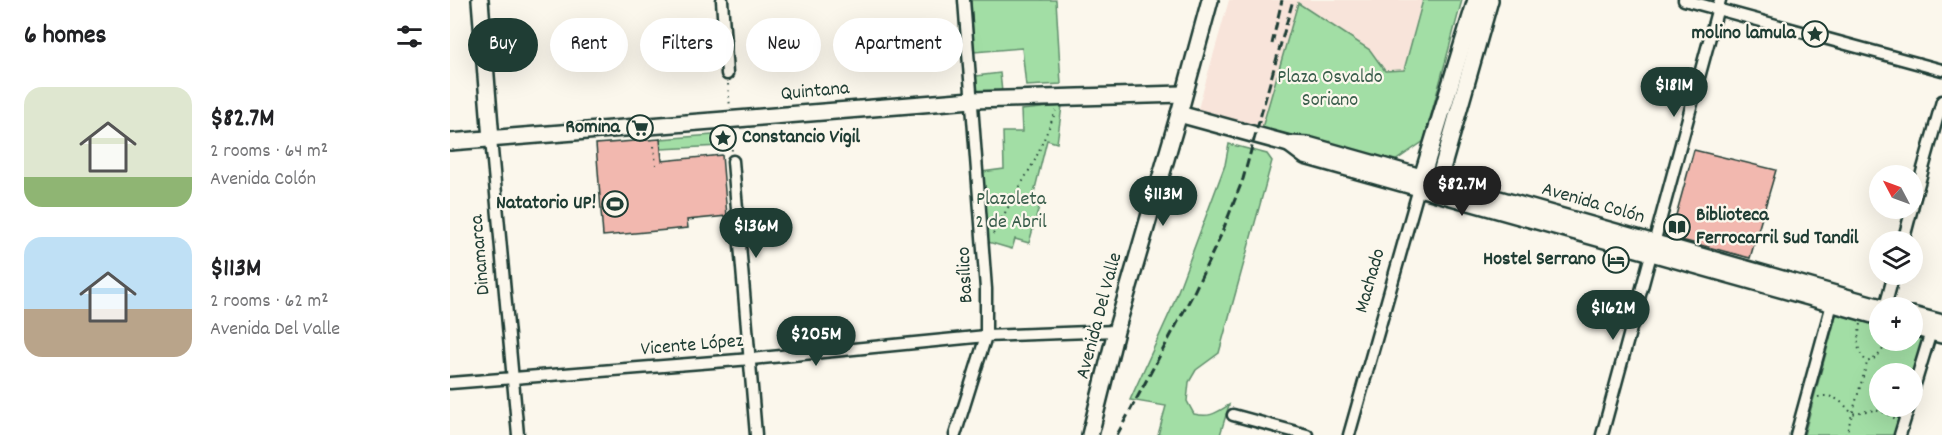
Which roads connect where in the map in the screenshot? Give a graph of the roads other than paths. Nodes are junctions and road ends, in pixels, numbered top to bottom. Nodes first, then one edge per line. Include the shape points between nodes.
1 (480, 0) edge
2 (722, 0) edge
3 (964, 0) edge
4 (1210, 0) edge
5 (1476, 0) edge
6 (1490, 0) edge
7 (1684, 0) edge
8 (1718, 5) edge
9 (1942, 70) edge
10 (727, 74) road end
11 (1183, 94) junction
12 (972, 100) junction
13 (1942, 101) edge
14 (1179, 114) junction
15 (491, 139) junction
16 (450, 142) edge
17 (733, 161) road end
18 (1923, 169) edge
19 (1420, 183) junction
20 (1437, 187) junction
21 (1653, 249) junction
22 (1832, 304) junction
23 (1869, 304) edge
24 (1869, 314) edge
25 (1923, 321) edge
26 (1937, 328) edge
27 (1116, 331) junction
28 (986, 336) junction
29 (751, 359) junction
30 (1923, 365) edge
31 (514, 378) junction
32 (450, 383) edge
33 (1233, 415) dead end
34 (1906, 417) edge
35 (518, 435) edge
36 (756, 435) edge
37 (955, 435) edge
38 (1090, 435) edge
39 (1307, 435) edge
40 (1349, 435) edge
41 (1602, 435) edge
42 (1796, 435) edge
43 (1900, 435) edge

1 - 15 main road, Dinamarca
2 - 10 street
3 - 12 street, Basílico
4 - 11 main road, Avenida Del Valle
5 - 19 main road, Machado
6 - 20 main road
7 - 8 street
8 - 9 street
8 - 21 street
11 - 12 main road, Quintana
11 - 14 main road, Avenida Del Valle
12 - 15 main road, Quintana
12 - 28 street, Basílico
13 - 18 street
14 - 19 main road, Avenida Colón via 1289,144 1308,145
14 - 27 main road, Avenida Del Valle
15 - 16 main road, Quintana
15 - 31 street, Dinamarca
17 - 29 street
19 - 20 main road, Avenida Colón
19 - 40 street, Machado
20 - 21 main road, Avenida Colón
21 - 22 main road, Avenida Colón
21 - 23 main road, Avenida Colón
21 - 41 street
22 - 24 main road, Avenida Colón
22 - 42 street
25 - 26 main road
26 - 30 street
27 - 28 street, Vicente López
27 - 38 main road, Avenida Del Valle
28 - 29 street, Vicente López
28 - 37 street, Basílico
29 - 31 street, Vicente López
29 - 36 street
31 - 32 street, Vicente López
31 - 35 street, Dinamarca
33 - 39 street
34 - 43 street

